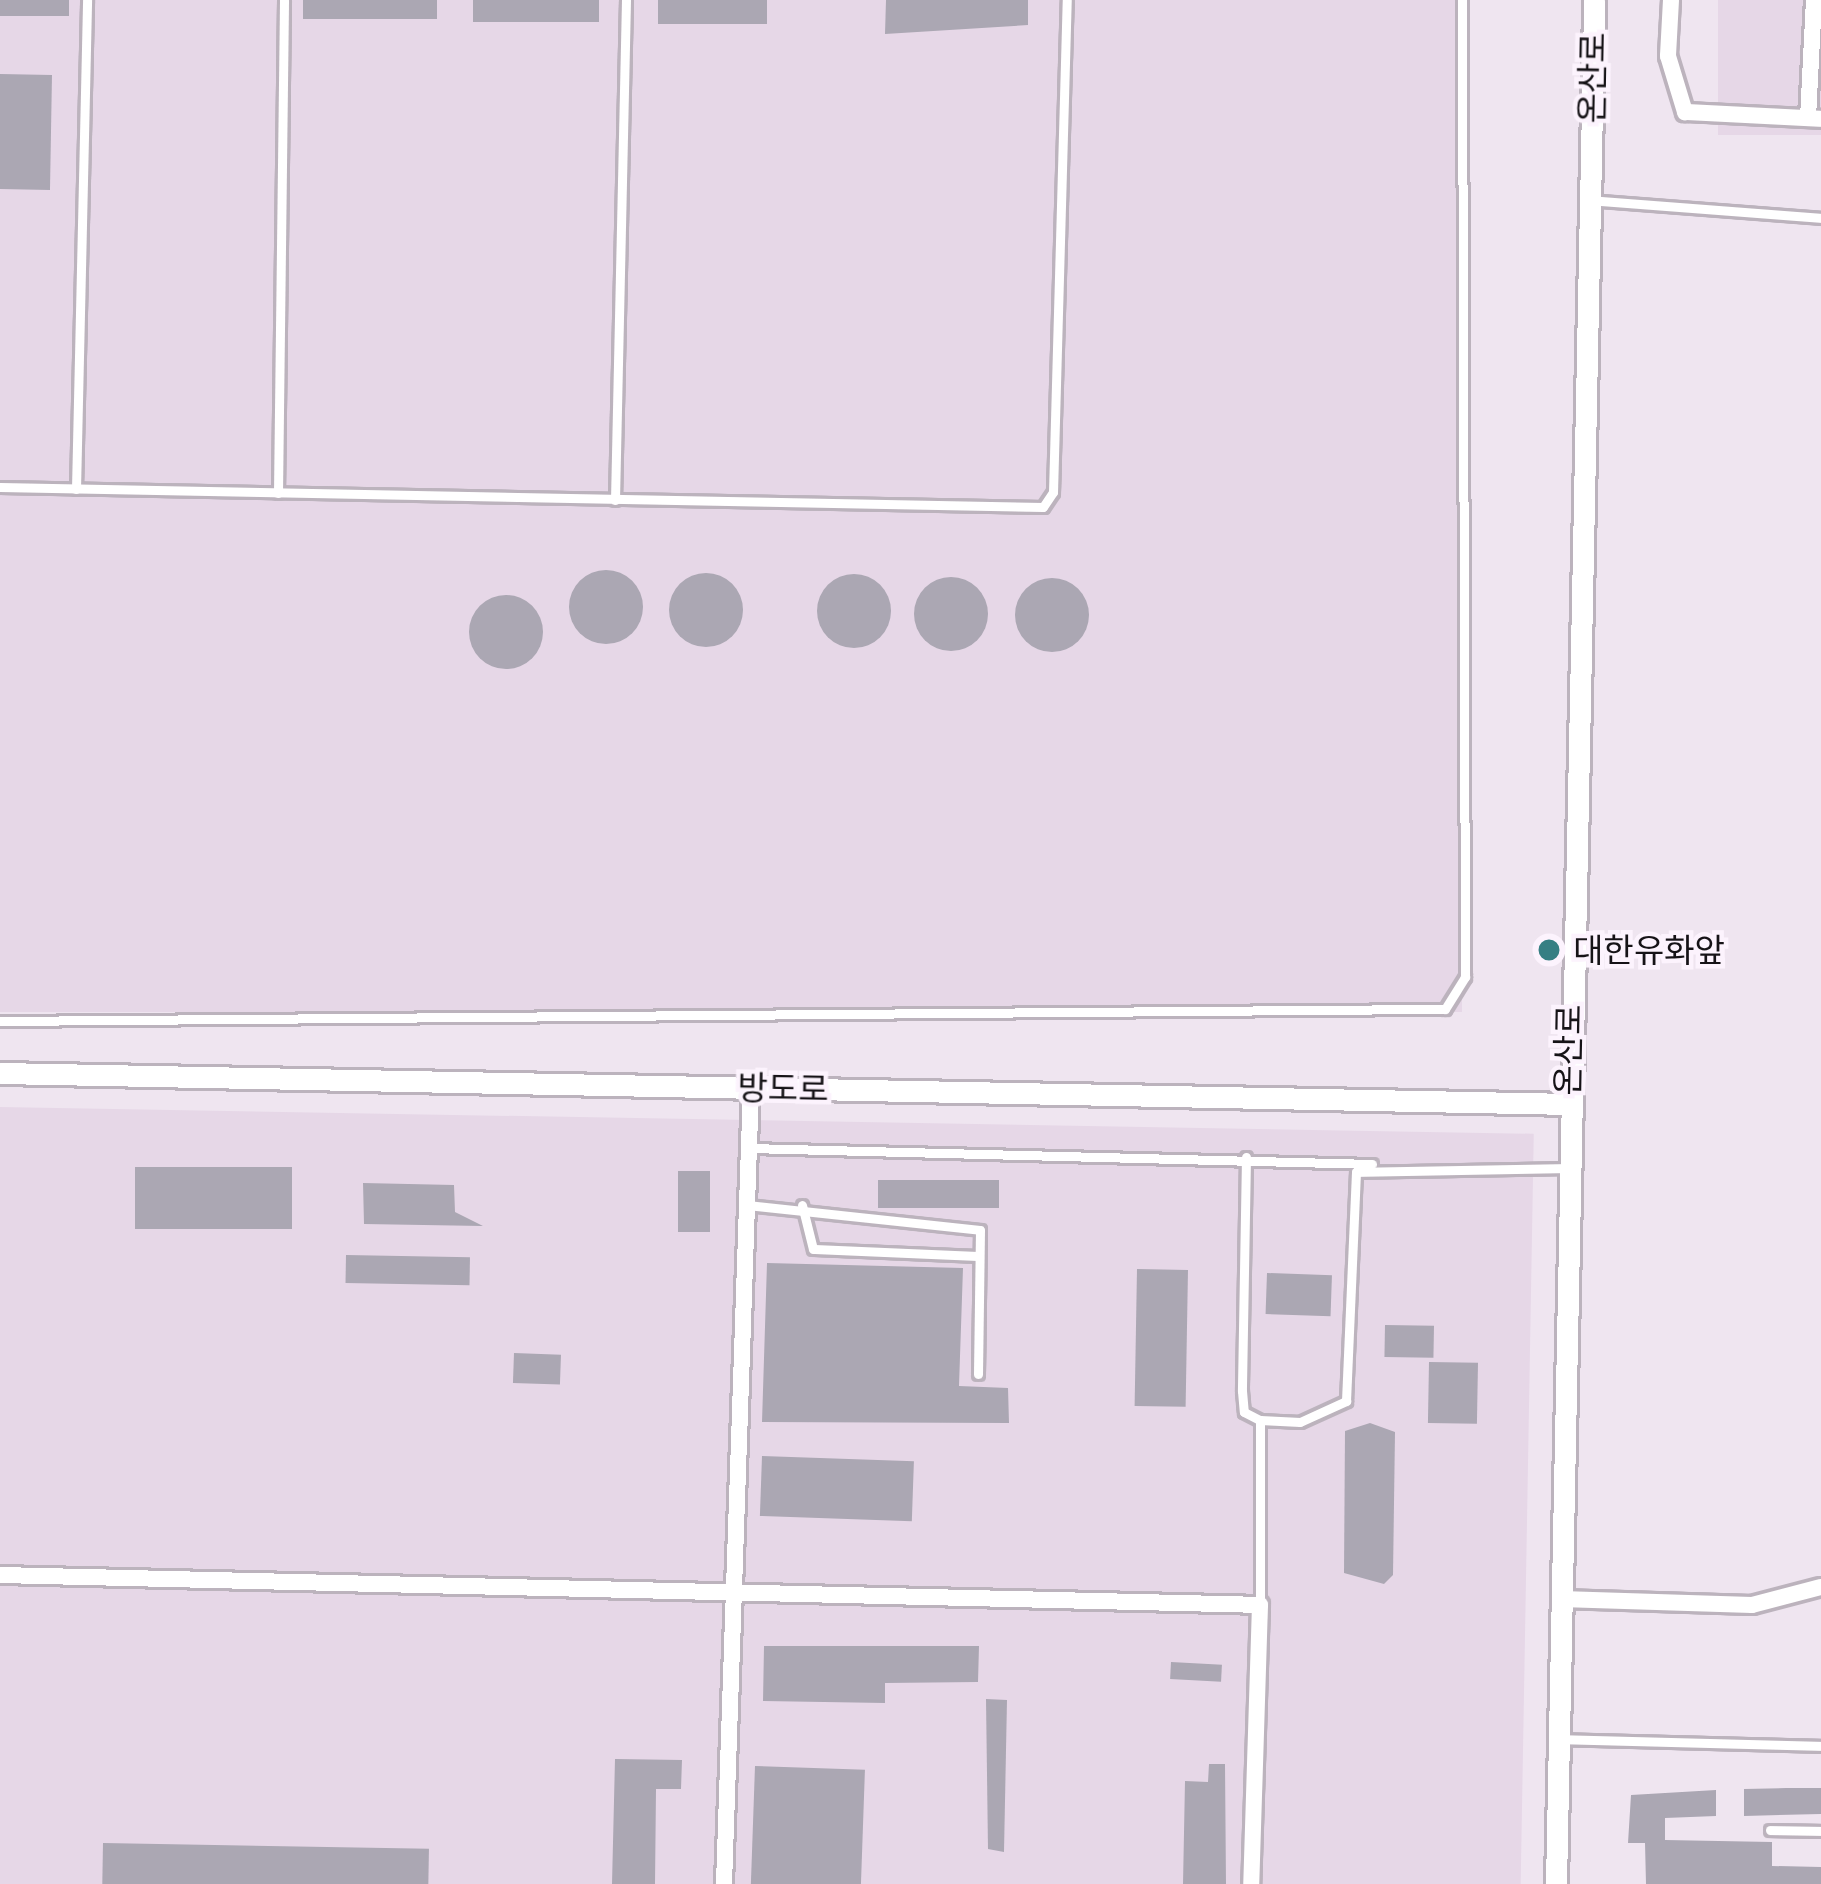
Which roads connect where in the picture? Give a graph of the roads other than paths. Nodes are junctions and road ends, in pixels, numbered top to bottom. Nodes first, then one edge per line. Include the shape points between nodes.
1 (87, 0) edge
2 (284, 0) edge
3 (626, 0) edge
4 (1066, 0) edge
5 (1462, 0) edge
6 (1594, 0) edge
7 (1670, 0) edge
8 (1814, 0) edge
9 (1815, 118) edge
10 (1589, 200) junction
11 (1821, 218) edge
12 (0, 487) edge
13 (76, 489) junction
14 (278, 493) junction
15 (615, 500) junction
16 (0, 1022) edge
17 (0, 1072) edge
18 (751, 1088) junction
19 (1567, 1104) junction
20 (749, 1148) junction
21 (1246, 1157) junction
22 (1372, 1164) junction
23 (1566, 1168) junction
24 (747, 1205) junction
25 (802, 1205) junction
26 (980, 1256) junction
27 (978, 1373) dead end
28 (1260, 1420) junction
29 (0, 1575) edge
30 (1821, 1587) edge
31 (734, 1592) junction
32 (1561, 1599) junction
33 (1260, 1605) junction
34 (1559, 1739) junction
35 (1821, 1746) edge
36 (1770, 1830) dead end
37 (1821, 1831) edge
38 (724, 1884) edge
39 (1251, 1884) edge
40 (1556, 1884) edge

1 - 13 lane
2 - 14 lane
3 - 15 lane
4 - 15 lane via 1053,492 1043,506
5 - 16 lane via 1466,977 1445,1009
6 - 10 street, 온산로
7 - 9 street via 1668,56 1685,112
8 - 9 street
10 - 11 lane
10 - 19 street, 온산로
12 - 13 lane
13 - 14 lane
14 - 15 lane
17 - 18 street, 방도로
18 - 19 street, 방도로
18 - 20 street
19 - 23 street, 온산로
20 - 21 lane
20 - 24 street
21 - 22 lane
21 - 28 lane via 1242,1391 1244,1412
22 - 23 lane
22 - 28 lane via 1347,1194 1346,1401 1300,1422
23 - 32 street, 온산로
24 - 25 lane
24 - 31 street
25 - 26 lane via 980,1230
25 - 26 lane via 813,1249
26 - 27 lane
28 - 33 lane
29 - 31 street
30 - 32 street via 1752,1605
31 - 33 street
31 - 38 street
32 - 34 street, 온산로
33 - 39 street
34 - 35 lane
34 - 40 street, 온산로
36 - 37 lane

